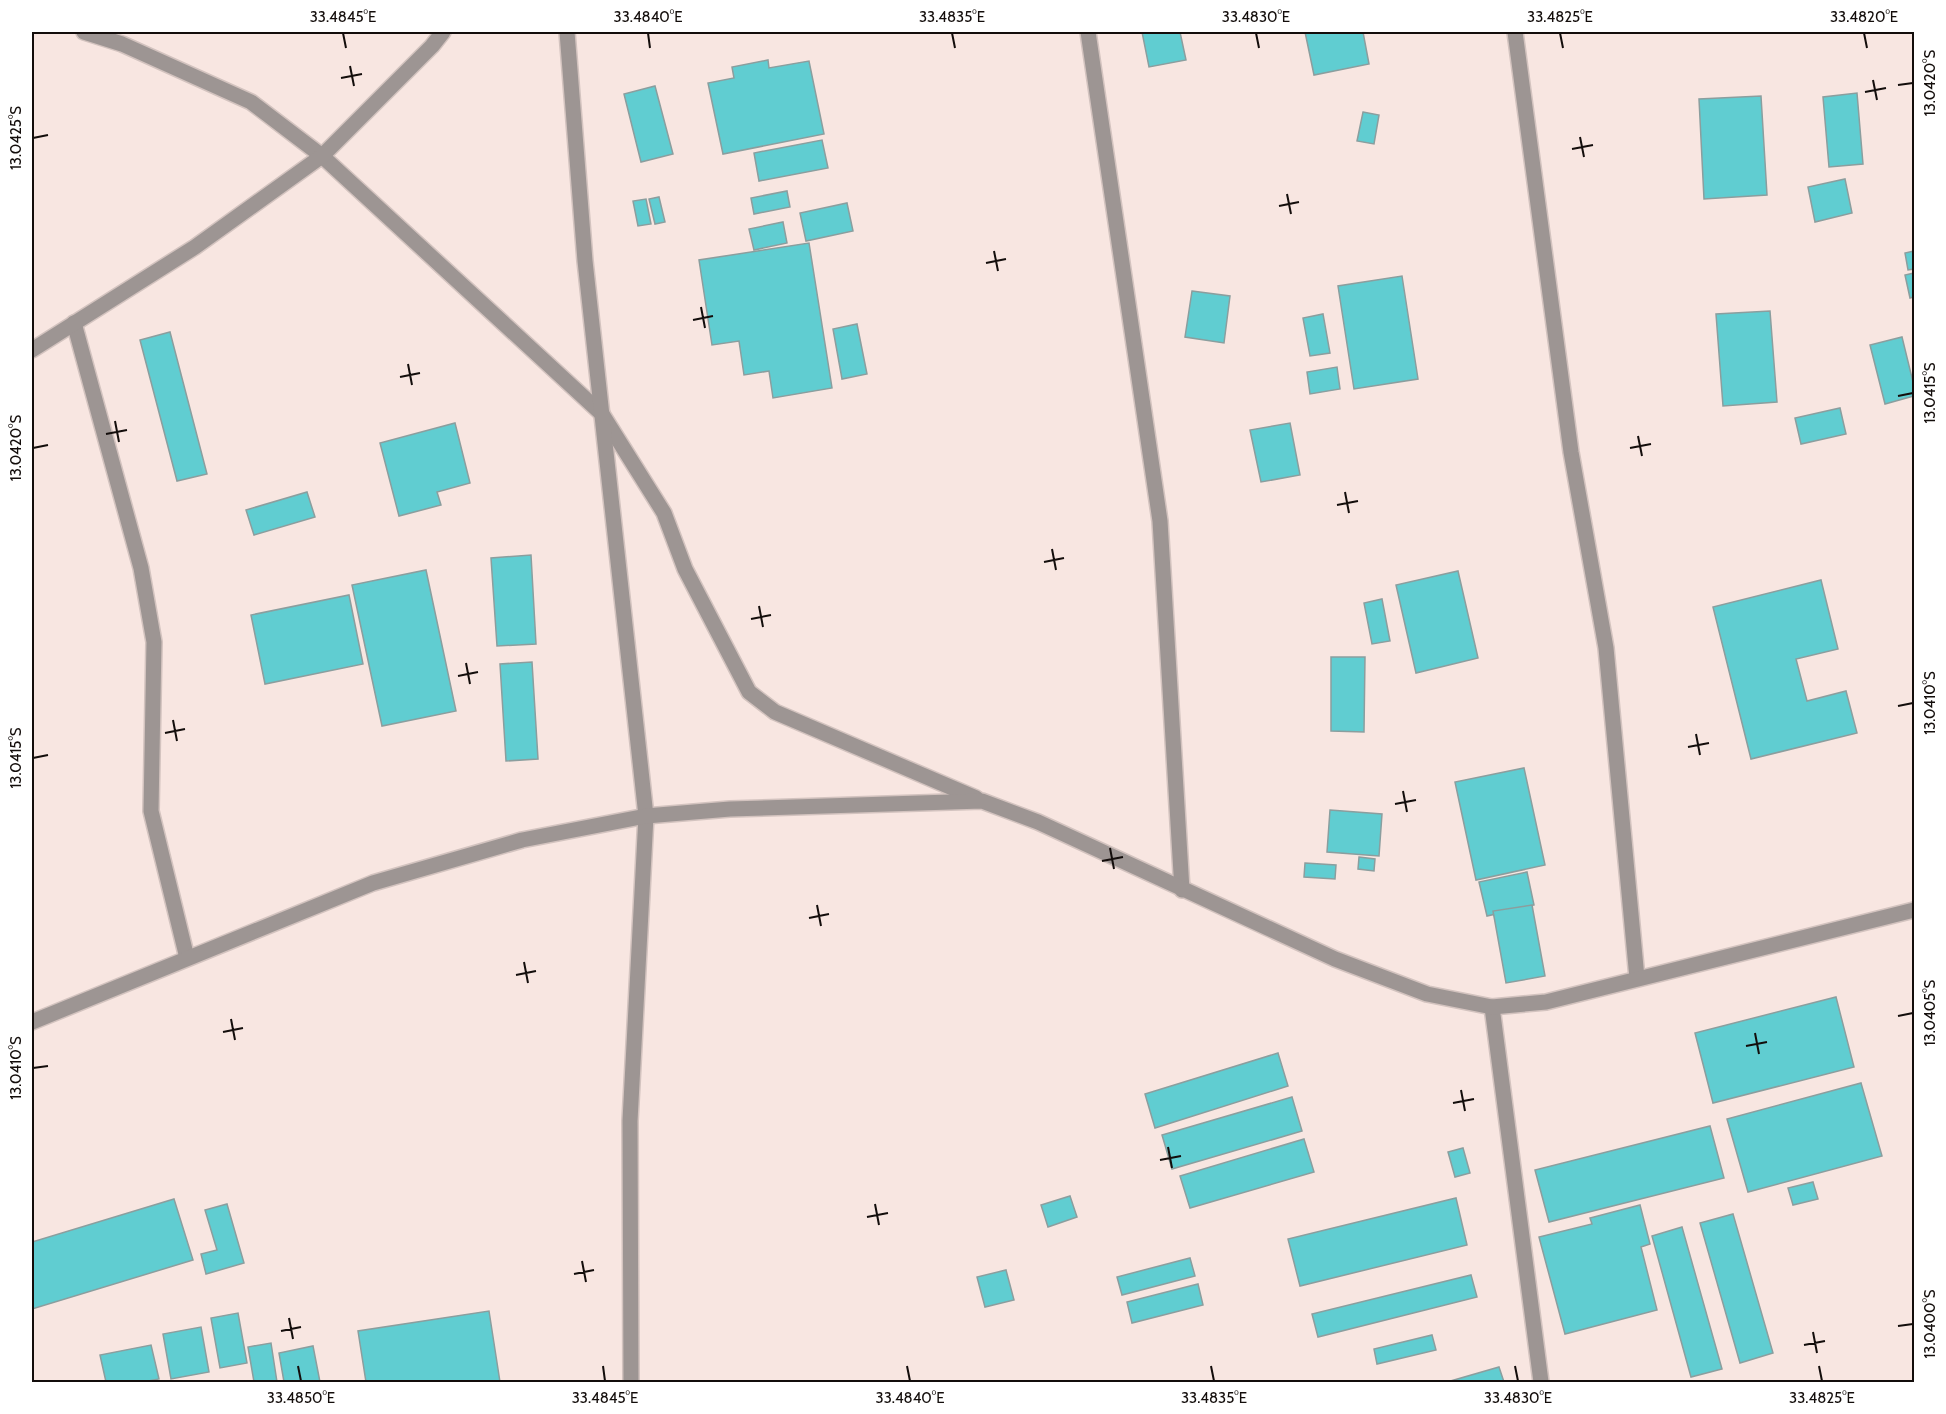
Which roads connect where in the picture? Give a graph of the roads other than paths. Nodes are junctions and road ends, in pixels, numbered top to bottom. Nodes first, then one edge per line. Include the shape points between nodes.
1 (84, 32) edge
2 (442, 32) edge
3 (567, 32) edge
4 (1088, 32) edge
5 (1515, 32) edge
6 (322, 156) junction
7 (74, 323) junction
8 (32, 351) edge
9 (602, 414) junction
10 (982, 801) junction
11 (646, 816) junction
12 (1182, 890) junction
13 (1914, 910) edge
14 (187, 958) junction
15 (1637, 978) junction
16 (1492, 1007) junction
17 (32, 1022) edge
18 (631, 1383) edge
19 (1541, 1383) edge

1 - 6 street via 122,44 251,102
2 - 6 street
3 - 9 street
4 - 12 street via 1160,520
5 - 15 street via 1571,452 1606,648
6 - 7 street via 195,247
6 - 9 street
7 - 8 street
7 - 14 street via 141,568 154,642 151,811
9 - 10 street via 664,513 685,570 749,692 775,712
9 - 11 street
10 - 11 street via 730,809
10 - 12 street via 1038,822
11 - 14 street via 522,840 374,883
11 - 18 street via 630,1121
12 - 16 street via 1335,959 1427,994
13 - 15 street
14 - 17 street
15 - 16 street via 1546,1002
16 - 19 street

